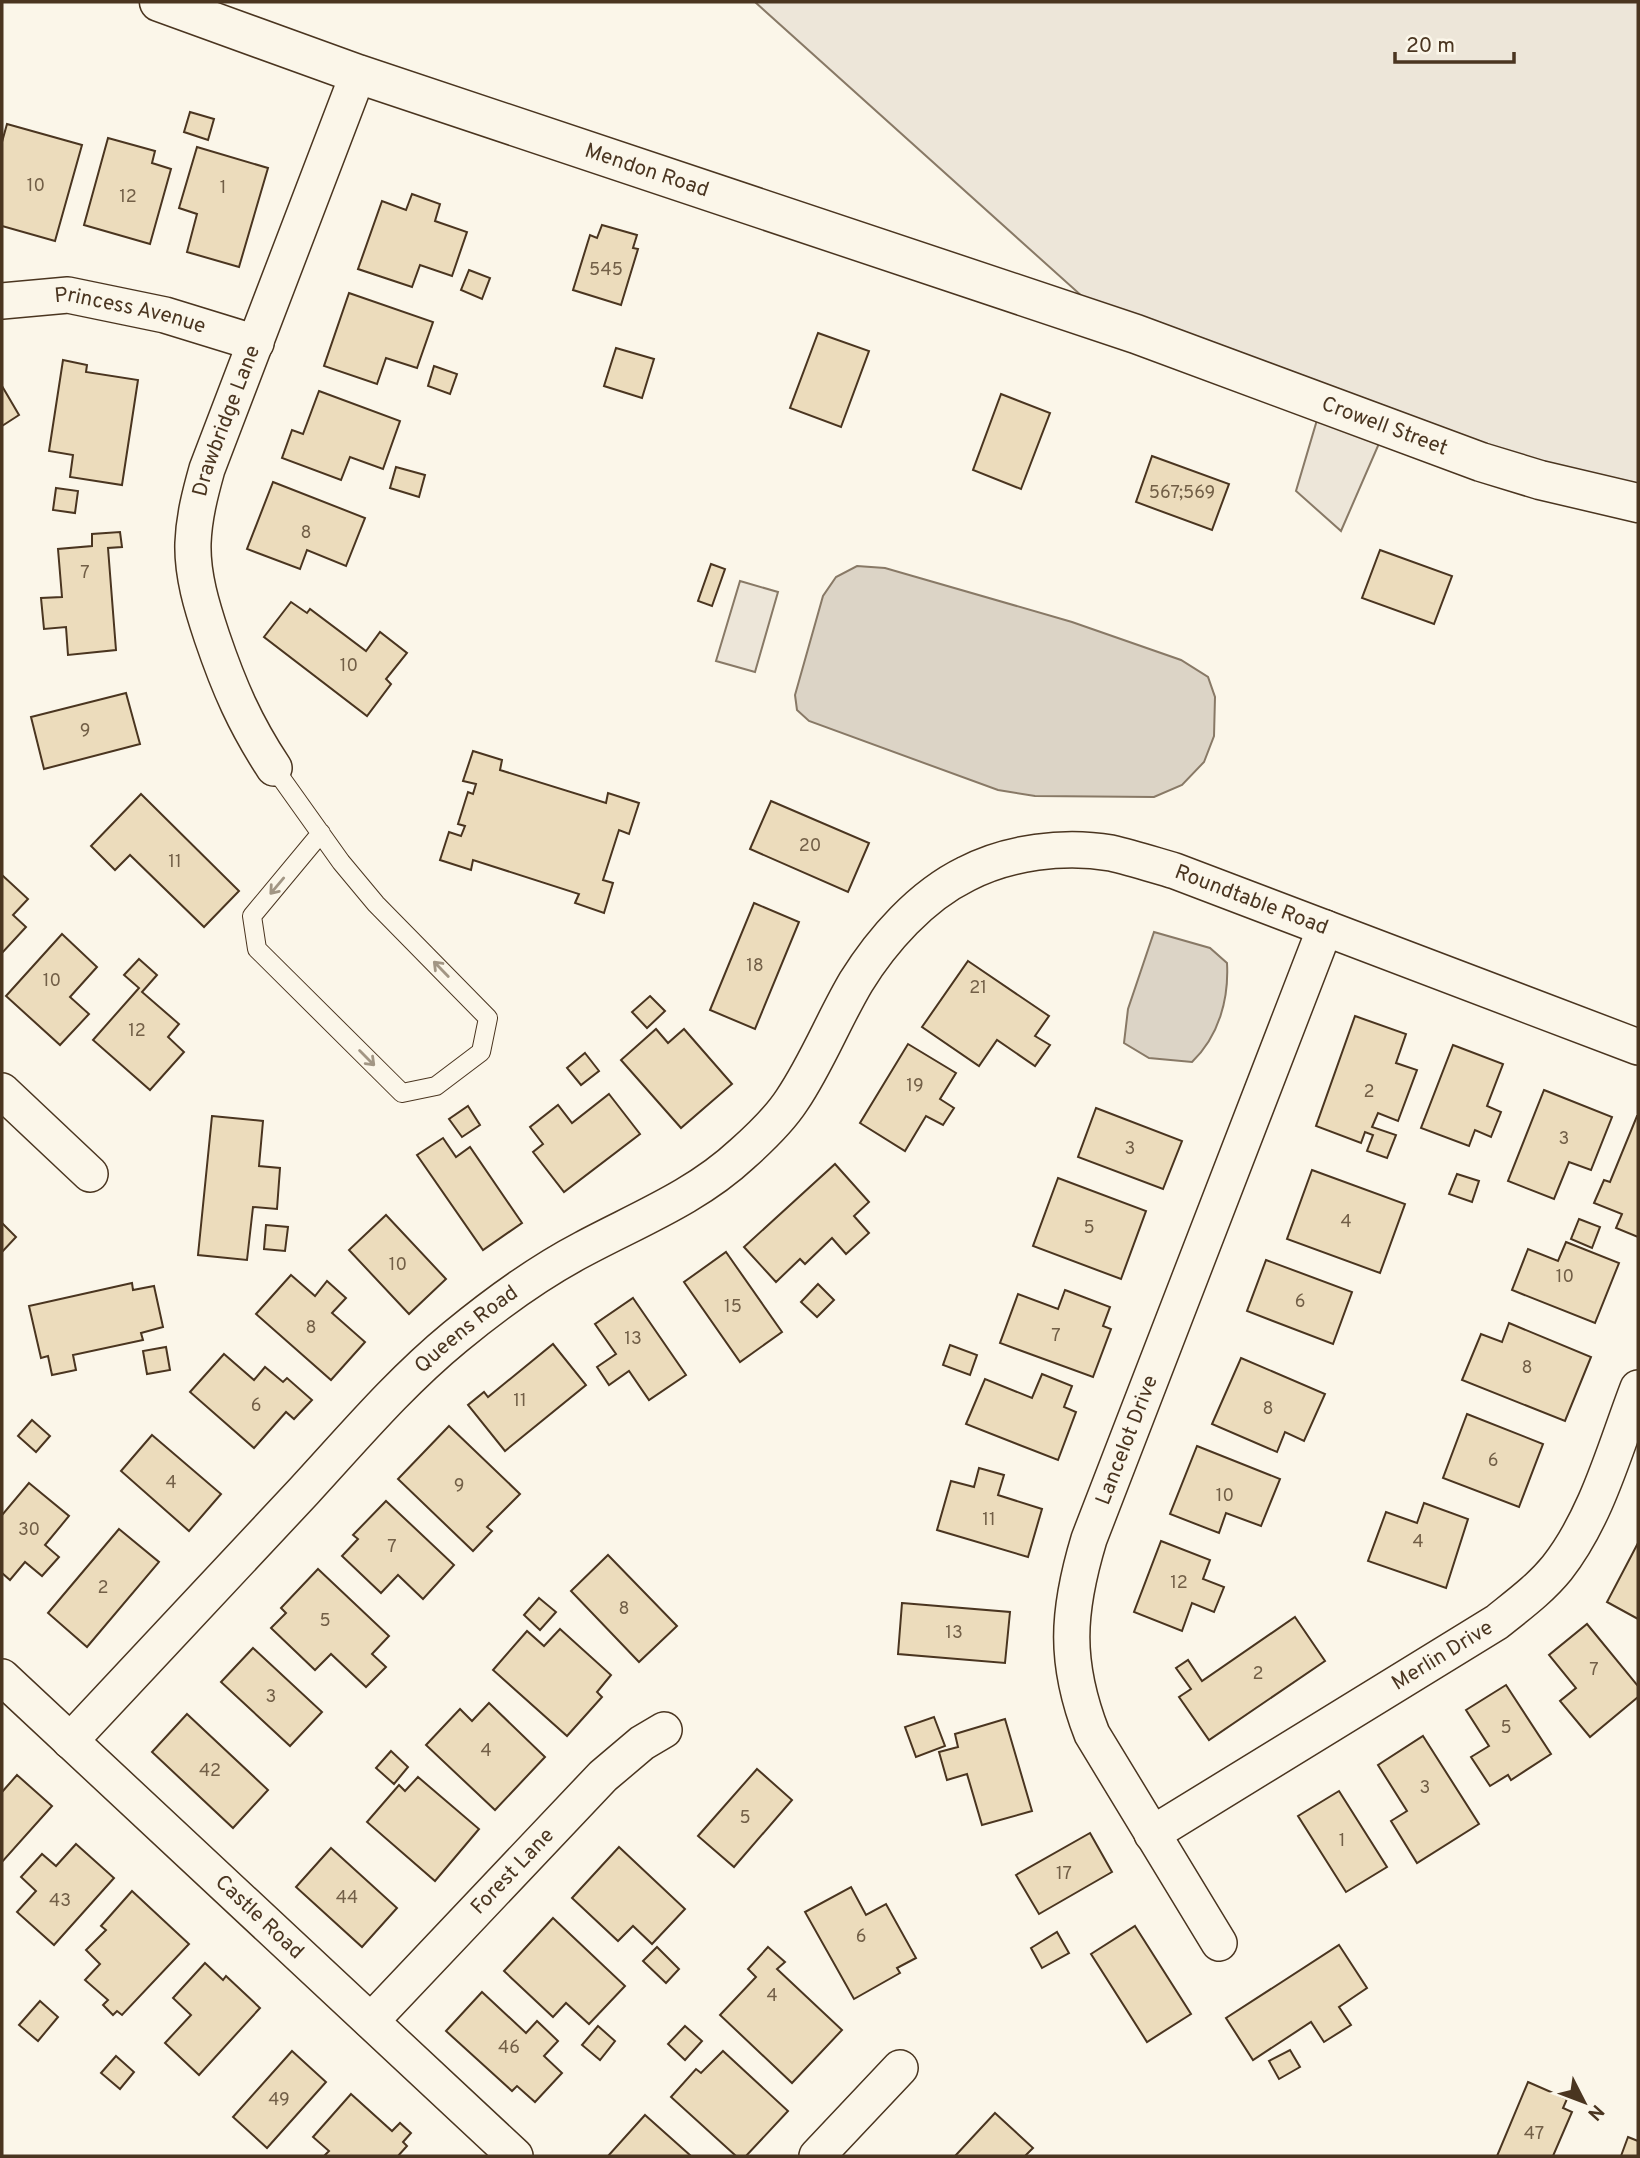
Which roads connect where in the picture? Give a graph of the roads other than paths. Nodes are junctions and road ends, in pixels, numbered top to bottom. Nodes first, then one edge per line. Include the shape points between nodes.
1 (159, 2) edge
2 (358, 74) junction
3 (2, 302) edge
4 (1136, 334) joint
5 (256, 343) junction
6 (1638, 503) edge
7 (274, 768) joint
8 (321, 833) junction
9 (1325, 928) junction
10 (878, 951) joint
11 (1638, 1047) edge
12 (2, 1091) edge
13 (90, 1174) dead end
14 (1638, 1388) edge
15 (2, 1677) edge
16 (664, 1730) dead end
17 (71, 1741) junction
18 (1152, 1833) junction
19 (1219, 1943) dead end
20 (371, 2021) junction
21 (900, 2068) dead end
22 (515, 2156) edge
23 (817, 2156) edge

1 - 2 street, Mendon Road
2 - 4 street, Mendon Road
2 - 5 street, Drawbridge Lane
3 - 5 street, Princess Avenue via 68,295 165,314
4 - 6 street, Crowell Street via 1481,462
5 - 7 street, Drawbridge Lane via 207,469 195,511 193,545 203,611 227,681
7 - 8 lane
8 -> 8 lane via 252,916 257,949 402,1093 436,1086 481,1052 488,1018 376,904
9 - 10 street, Roundtable Road via 1140,860 1066,851 1004,859 964,875 908,917
9 - 11 street, Roundtable Road
9 - 18 street, Lancelot Drive via 1094,1526 1074,1596 1071,1639 1081,1706 1092,1734
10 - 17 street, Queens Road via 790,1103 741,1156 674,1203 540,1274 450,1341 375,1414
12 - 13 street
14 - 18 street, Merlin Drive via 1577,1538 1529,1597 1497,1622
15 - 17 street, Castle Road
16 - 20 street, Forest Lane via 603,1776
17 - 20 street, Castle Road
18 - 19 street, Lancelot Drive
20 - 22 street, Castle Road
21 - 23 street

